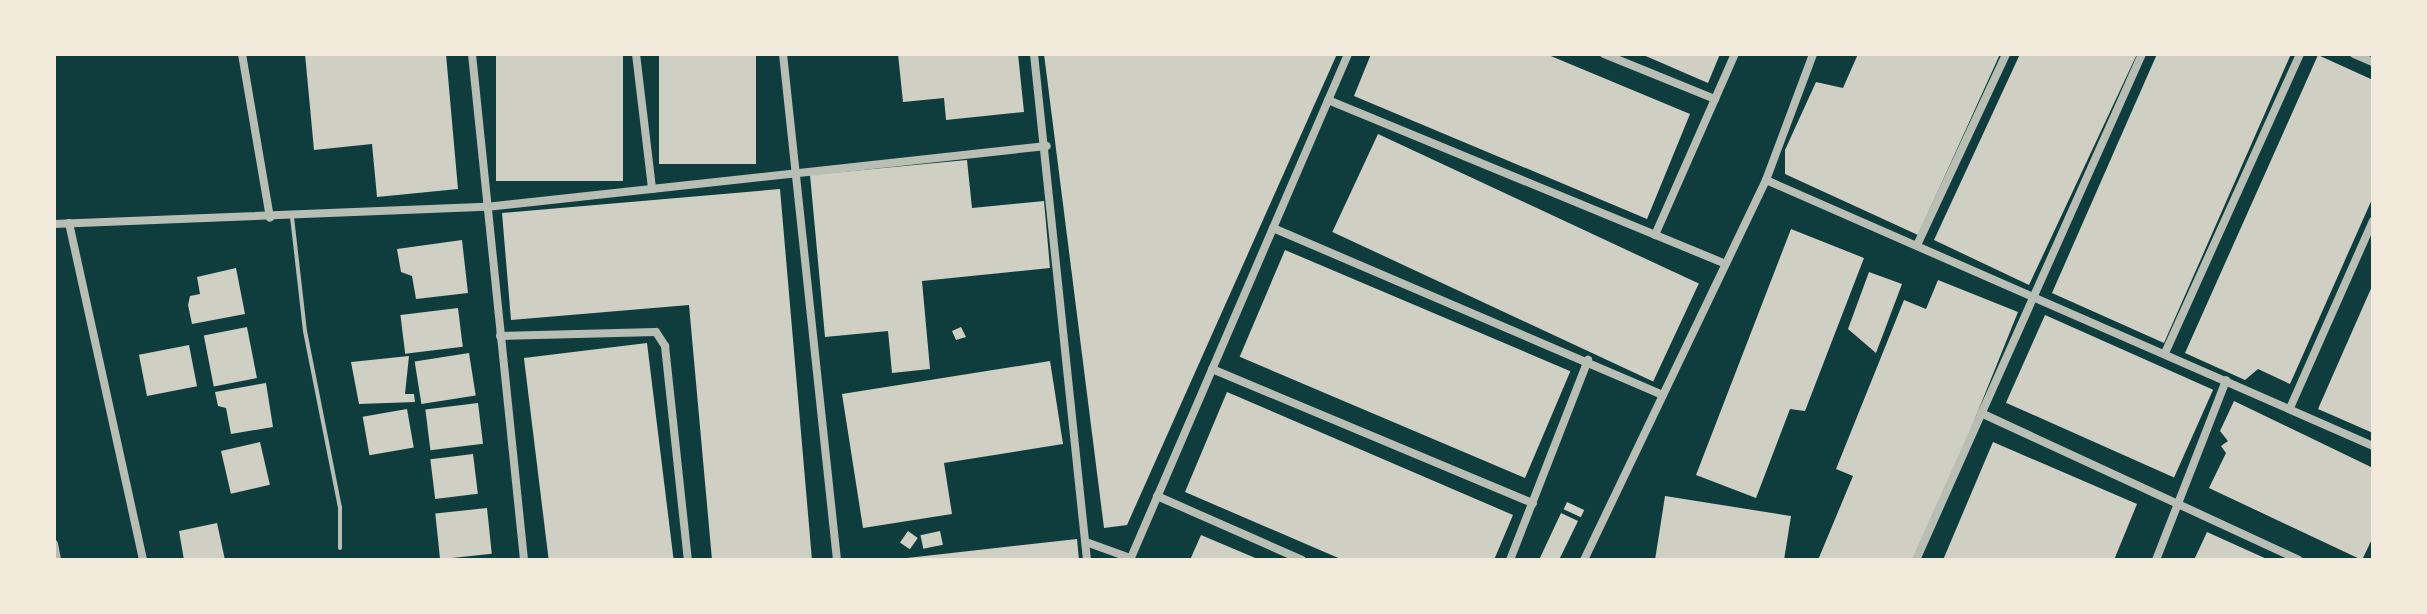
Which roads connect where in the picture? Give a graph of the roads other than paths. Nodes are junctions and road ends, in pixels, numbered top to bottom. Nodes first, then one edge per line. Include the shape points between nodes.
1 (242, 54) edge
2 (472, 54) edge
3 (636, 54) edge
4 (783, 54) edge
5 (1034, 54) edge
6 (1348, 54) edge
7 (1604, 54) edge
8 (1735, 54) edge
9 (1813, 54) edge
10 (2006, 54) edge
11 (2142, 54) edge
12 (2300, 54) edge
13 (2354, 54) edge
14 (2373, 62) edge
15 (1715, 99) junction
16 (1328, 100) junction
17 (1047, 146) junction
18 (796, 173) junction
19 (1766, 180) junction
20 (652, 189) junction
21 (486, 207) junction
22 (292, 217) junction
23 (270, 218) junction
24 (2373, 221) edge
25 (69, 223) junction
26 (54, 224) edge
27 (1273, 228) junction
28 (1655, 235) junction
29 (1918, 243) junction
30 (1726, 264) junction
31 (2033, 294) junction
32 (500, 336) junction
33 (2165, 353) junction
34 (1588, 360) junction
35 (1212, 369) junction
36 (2226, 380) junction
37 (1663, 395) junction
38 (2290, 408) junction
39 (1981, 413) junction
40 (2373, 446) edge
41 (1157, 496) junction
42 (1533, 503) junction
43 (2177, 506) junction
44 (1086, 542) junction
45 (54, 544) edge
46 (340, 548) dead end
47 (1130, 559) edge
48 (57, 560) edge
49 (143, 560) edge
50 (524, 560) edge
51 (688, 560) edge
52 (837, 560) edge
53 (1087, 560) edge
54 (1302, 560) edge
55 (1510, 560) edge
56 (1584, 560) edge
57 (1916, 560) edge
58 (2156, 560) edge
59 (2299, 560) edge

1 - 23 street
2 - 21 street
3 - 20 street
4 - 18 street
5 - 17 street
6 - 16 street
7 - 15 street
8 - 15 street
9 - 19 street
10 - 29 street
11 - 31 street
12 - 33 street
13 - 14 street
15 - 28 street
16 - 27 street
16 - 28 street
17 - 18 street
17 - 44 street
18 - 20 street
18 - 52 street
19 - 29 street
19 - 30 street
20 - 21 street
21 - 22 street
21 - 32 street
22 - 23 street
22 - 46 lane via 305,331 340,507
23 - 25 street
24 - 38 street
25 - 26 street
25 - 49 street
27 - 34 street
27 - 35 street
28 - 30 street
29 - 31 street
30 - 37 street
31 - 33 street
31 - 39 street
32 - 50 street
32 - 51 street via 656,332 665,346
33 - 36 street
34 - 37 street
34 - 42 street
35 - 41 street
35 - 42 street
36 - 38 street
36 - 43 street
37 - 56 street
38 - 40 street
39 - 43 street
39 - 57 street
41 - 47 street
41 - 54 street
42 - 55 street
43 - 58 street
43 - 59 street
44 - 47 street
44 - 53 street
45 - 48 street

